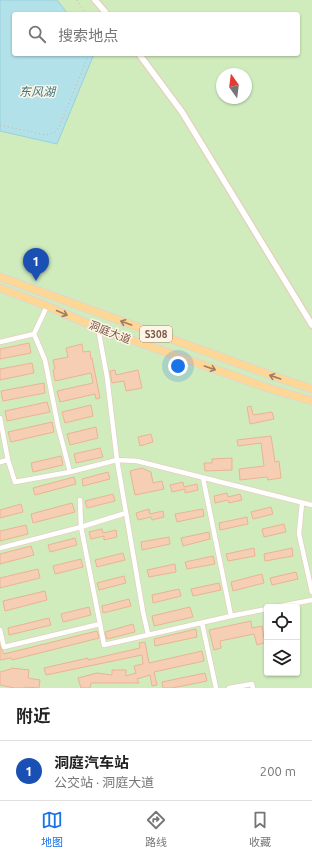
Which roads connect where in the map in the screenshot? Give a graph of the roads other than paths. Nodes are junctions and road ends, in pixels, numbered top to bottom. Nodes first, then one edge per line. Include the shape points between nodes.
1 (95, 0) edge
2 (105, 12) edge
3 (140, 56) edge
4 (0, 277) edge
5 (0, 288) edge
6 (47, 306) junction
7 (312, 325) edge
8 (98, 328) junction
9 (34, 334) junction
10 (0, 342) edge
11 (312, 389) edge
12 (312, 401) edge
13 (0, 418) edge
14 (8, 460) junction
15 (117, 460) junction
16 (0, 462) edge
17 (70, 472) junction
18 (203, 478) junction
19 (80, 500) dead end
20 (302, 503) junction
21 (312, 505) edge
22 (126, 513) junction
23 (81, 527) junction
24 (0, 548) edge
25 (312, 592) edge
26 (312, 600) edge
27 (291, 604) edge
28 (264, 610) edge
29 (232, 616) junction
30 (202, 623) junction
31 (100, 624) junction
32 (0, 630) edge
33 (148, 634) junction
34 (216, 688) edge
35 (229, 688) edge
36 (252, 688) edge

1 - 2 street
3 - 7 street via 186,119
11 -> 4 main road, 洞庭大道 / S308
5 - 6 main road, 洞庭大道 / S308
6 -> 8 main road, 洞庭大道 / S308
6 - 9 street
8 -> 12 main road, 洞庭大道 / S308
8 - 15 street
9 - 10 street
9 - 17 street via 45,360
13 - 14 street
14 - 16 street
14 - 17 street via 15,482
15 - 17 street
15 - 18 street via 137,461
15 - 22 street
18 - 20 street
18 - 29 street
19 - 23 street
20 - 21 street
20 - 25 street via 299,534
22 - 23 street
22 - 33 street
23 - 24 street
23 - 31 street
26 - 27 street
28 - 29 street
29 - 30 street
30 - 33 street
30 - 34 street
31 - 32 street via 4,646
31 - 33 street via 104,645
35 - 36 street via 252,684

